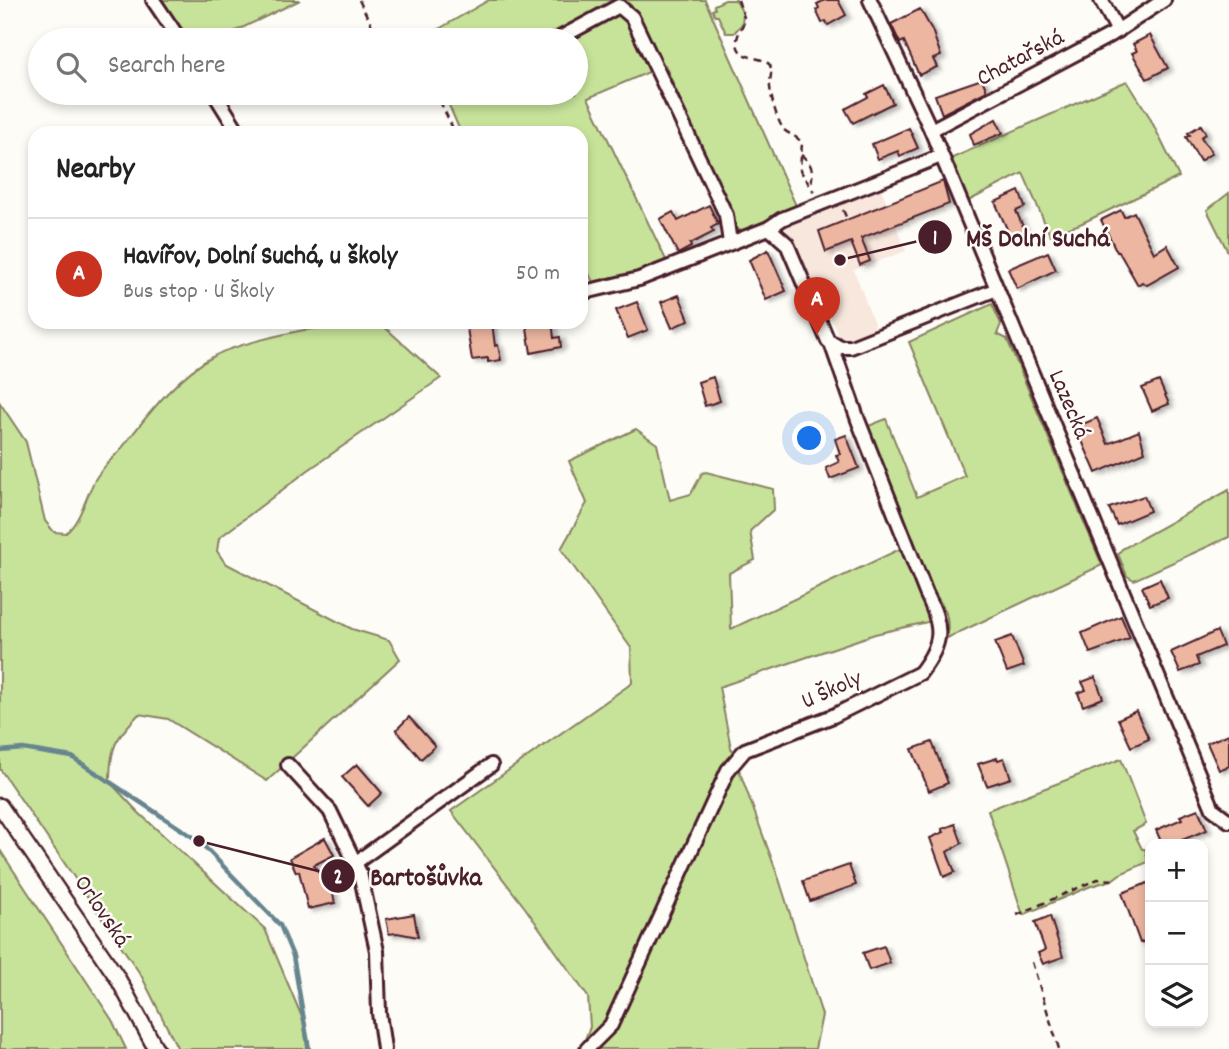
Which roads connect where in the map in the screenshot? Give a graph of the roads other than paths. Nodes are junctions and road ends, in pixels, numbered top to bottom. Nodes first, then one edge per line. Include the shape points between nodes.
1 (152, 0) edge
2 (870, 0) edge
3 (1101, 0) edge
4 (1164, 0) edge
5 (618, 3) edge
6 (172, 28) edge
7 (576, 28) edge
8 (1118, 31) junction
9 (222, 105) edge
10 (235, 126) edge
11 (931, 130) junction
12 (941, 156) junction
13 (769, 228) junction
14 (730, 243) junction
15 (997, 289) junction
16 (588, 291) edge
17 (831, 343) junction
18 (288, 765) dead end
19 (491, 765) dead end
20 (0, 806) edge
21 (1229, 821) edge
22 (355, 863) junction
23 (156, 1049) edge
24 (384, 1049) edge
25 (587, 1049) edge

1 - 6 street
2 - 11 street, Lazecká
3 - 8 street
4 - 8 street, Chatařská
5 - 7 street
5 - 14 street via 632,17 726,215
8 - 11 street, Chatařská
9 - 10 street
11 - 12 street, Lazecká
12 - 13 street
12 - 15 street, Lazecká
13 - 14 street
13 - 17 street, U Školy via 787,244
14 - 16 street via 639,279
15 - 17 street via 851,346
15 - 21 street, Lazecká via 1213,809
17 - 25 street, U Školy via 938,618 937,643 920,673 833,716 745,750 729,770 611,1024
18 - 22 street via 330,811
19 - 22 street
20 - 23 street, Orlovská via 117,977
22 - 24 street via 377,951

